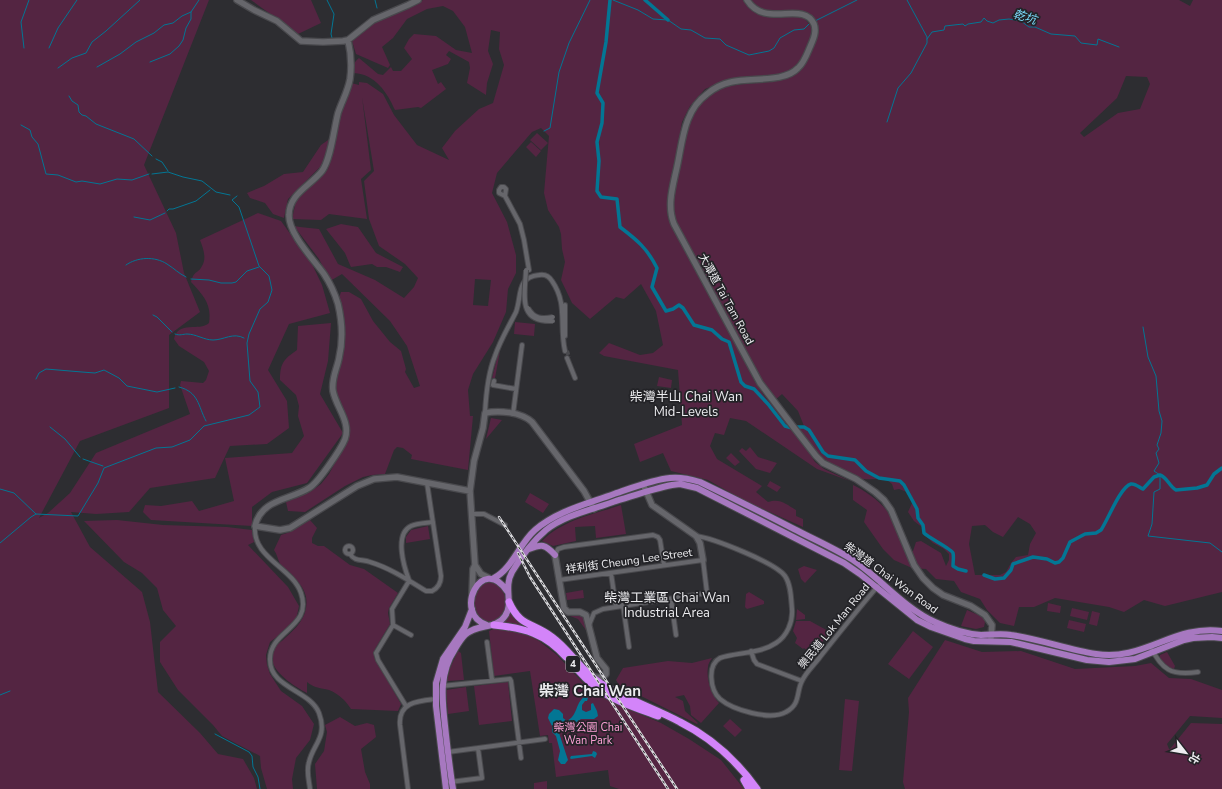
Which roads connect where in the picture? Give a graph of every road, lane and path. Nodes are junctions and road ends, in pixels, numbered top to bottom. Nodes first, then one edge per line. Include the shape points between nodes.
1 (237, 0) edge
2 (418, 0) edge
3 (747, 0) edge
4 (348, 40) junction
5 (506, 196) dead end
6 (564, 319) junction
7 (522, 345) dead end
8 (566, 351) tunnel mouth
9 (568, 359) tunnel mouth
10 (575, 378) dead end
11 (493, 384) dead end
12 (516, 388) junction
13 (485, 413) junction
14 (512, 414) junction
15 (427, 483) junction
16 (643, 484) junction
17 (470, 490) junction
18 (646, 492) junction
19 (591, 502) junction
20 (594, 509) junction
21 (471, 514) junction
22 (433, 522) junction
23 (256, 526) junction
24 (505, 526) dead end
25 (696, 536) junction
26 (529, 549) junction
27 (350, 554) dead end
28 (555, 555) junction
29 (702, 560) junction
30 (475, 565) junction
31 (664, 565) junction
32 (611, 573) junction
33 (491, 578) junction
34 (559, 580) junction
35 (409, 581) junction
36 (879, 585) junction
37 (507, 591) junction
38 (472, 595) junction
39 (671, 599) junction
40 (509, 602) junction
41 (623, 605) junction
42 (616, 607) junction
43 (472, 609) junction
44 (393, 625) junction
45 (492, 625) junction
46 (589, 625) junction
47 (1222, 631) edge
48 (411, 635) dead end
49 (676, 635) dead end
50 (991, 638) junction
51 (1222, 638) edge
52 (487, 642) dead end
53 (629, 647) dead end
54 (1152, 649) junction
55 (752, 651) junction
56 (586, 672) junction
57 (1198, 672) dead end
58 (492, 680) junction
59 (802, 681) junction
60 (442, 686) junction
61 (439, 699) junction
62 (406, 706) junction
63 (545, 739) dead end
64 (519, 742) junction
65 (478, 748) junction
66 (445, 753) junction
67 (521, 758) dead end
68 (450, 784) edge
69 (310, 789) edge
70 (408, 789) edge
71 (446, 789) edge
72 (750, 789) edge
73 (757, 789) edge

1 - 4 street via 277,21 301,41
2 - 4 street via 373,20
3 - 50 street, 大潭道 Tai Tam Road via 754,8 765,14 797,13 807,16 815,27 813,40 802,64 791,74 729,82 712,90 698,102 686,124 672,191 670,208 674,224 760,383 816,456 829,467 856,479 884,500 891,510 914,565 923,578 943,595 971,606 985,615 992,625
4 - 23 street via 350,78 338,113 326,163 292,200 289,215 292,229 328,282 338,306 341,342 333,388 345,422 346,435 342,446 315,484 269,505 260,514
5 - 6 street, bridge via 516,216 526,249 529,309 537,317
6 - 8 street
6 - 13 street via 562,302 551,279 543,274 525,280 516,310 494,356
7 - 12 street
9 - 10 street
11 - 12 street
12 - 14 street
13 - 14 street
13 - 17 street
14 - 19 street via 524,416 536,425
15 - 17 street
15 - 22 street
15 - 23 street via 397,477 374,479 357,486 290,528 280,530
16 - 18 street
16 - 19 main road, 柴灣道 Chai Wan Road
16 - 36 main road, 柴灣道 Chai Wan Road via 670,478 700,482 847,557
17 - 21 street
18 - 20 main road, 柴灣道 Chai Wan Road
18 - 25 street via 652,505
18 - 36 main road, 柴灣道 Chai Wan Road via 680,484 697,488 844,563
19 - 20 street
19 - 33 main road, 柴灣道 Chai Wan Road via 557,515 543,524 528,537 505,570
20 - 26 main road, 柴灣道 Chai Wan Road via 555,524 538,537
21 - 24 street via 484,514
21 - 30 street
22 - 35 street via 413,525 402,535 403,566
22 - 35 street via 440,583 435,590 426,591
23 - 69 street via 256,538 260,548 296,584 302,597 300,618 276,641 270,660 272,671 278,678 310,701 319,714 321,734 308,763
25 - 29 street via 700,543
25 - 55 street via 716,541 771,565 781,571 787,580 792,611 787,631 773,645
26 - 28 main road via 548,547
26 - 37 main road, 柴灣道 Chai Wan Road via 512,573
27 - 35 street via 355,559 394,571
28 - 31 street via 558,549 564,547 653,534 660,540
28 - 34 street
29 - 31 street, 祥利街 Cheung Lee Street
29 - 39 street via 707,593
30 - 33 street via 481,574
30 - 38 street
31 - 32 street, 祥利街 Cheung Lee Street
32 - 34 street, 祥利街 Cheung Lee Street
32 - 42 street
33 - 37 main road via 504,585
33 - 38 main road, 柴灣道 Chai Wan Road via 478,584
34 - 46 street via 564,608 568,612 585,614
35 - 44 street via 392,609
36 - 50 main road, 柴灣道 Chai Wan Road via 913,617 926,625 974,641
36 - 59 street, 樂民道 Lok Man Road
37 - 40 main road, 柴灣道 Chai Wan Road
38 - 43 main road
39 - 41 street
39 - 49 street
40 - 45 main road via 501,621
40 - 56 highway, 4 via 518,618 558,642
41 - 42 street
41 - 53 street
42 - 46 street via 597,611
43 - 45 main road via 478,619
43 - 61 main road via 465,627 442,662 436,682
44 - 48 street
44 - 62 street via 376,657
45 - 60 main road via 471,630 461,640 447,664
45 - 72 highway, 4 via 525,629 547,640 599,691 614,700 663,718 690,732 717,752
46 - 56 street via 597,658 606,670 604,676 599,678
47 - 54 main road, 柴灣道 Chai Wan Road via 1187,632
50 - 54 main road, 柴灣道 Chai Wan Road via 1103,662 1131,660
51 - 54 main road, 柴灣道 Chai Wan Road via 1193,638
52 - 58 street
54 - 57 street via 1162,666 1171,671
55 - 59 street via 757,664
55 - 59 street via 721,657 714,663 714,688 722,701 759,715 782,714 795,703
56 - 73 highway, 4 via 611,690 700,734 734,761
58 - 60 street
58 - 64 street via 508,678 511,681
60 - 61 main road
61 - 62 street via 417,701
61 - 66 main road
62 - 70 street via 399,722
63 - 64 street
64 - 65 street
64 - 67 street
65 - 66 street
65 - 68 street via 482,778
66 - 68 main road
68 - 71 main road

